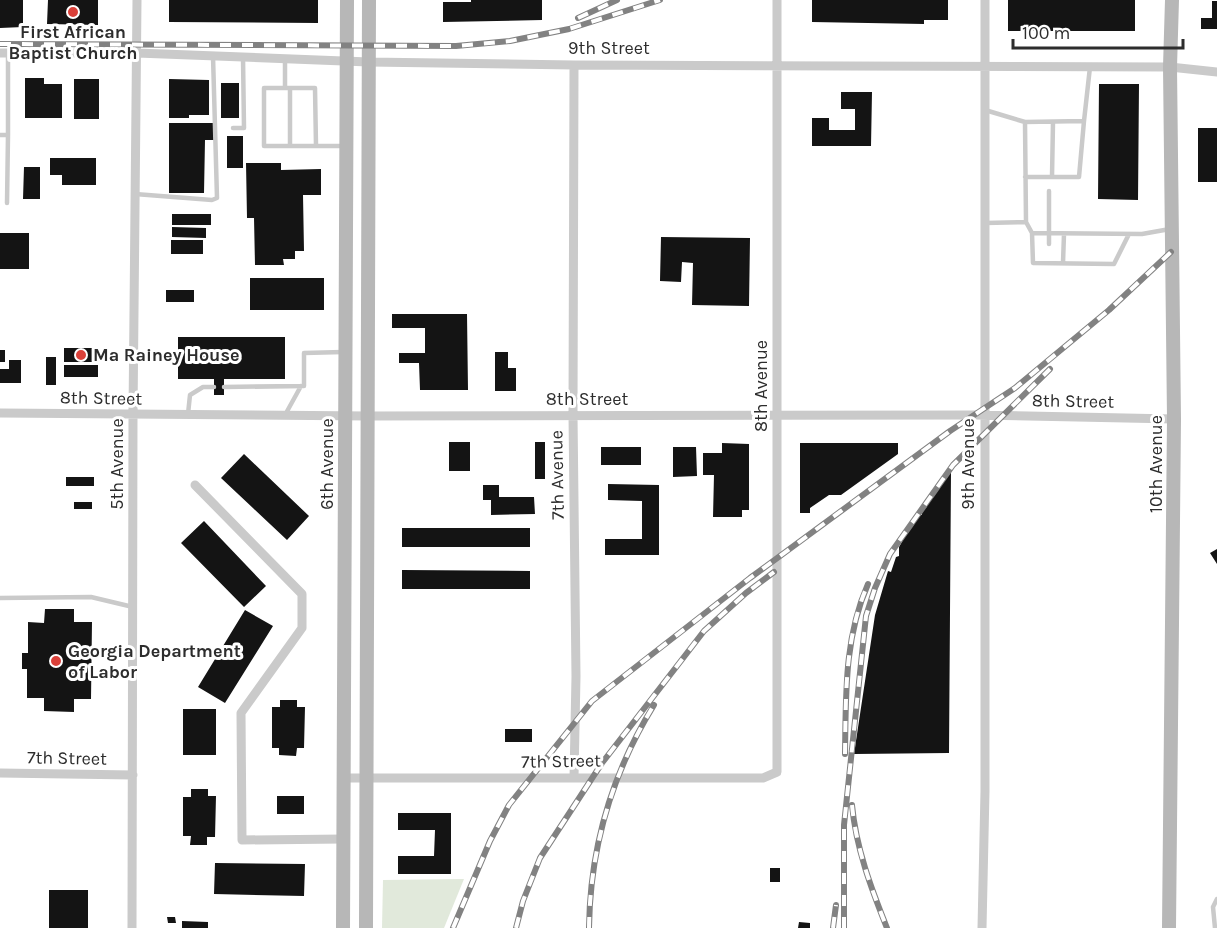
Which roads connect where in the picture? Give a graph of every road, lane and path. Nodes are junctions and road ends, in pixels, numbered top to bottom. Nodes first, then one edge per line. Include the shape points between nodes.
1 (137, 0) edge
2 (347, 0) edge
3 (369, 0) edge
4 (777, 0) edge
5 (985, 0) edge
6 (1172, 0) edge
7 (4, 53) edge
8 (137, 53) junction
9 (213, 56) junction
10 (243, 57) junction
11 (285, 59) junction
12 (347, 61) junction
13 (369, 62) junction
14 (574, 65) junction
15 (776, 66) junction
16 (985, 66) junction
17 (1090, 67) junction
18 (1170, 67) junction
19 (1217, 72) edge
20 (288, 88) junction
21 (0, 101) edge
22 (8, 101) junction
23 (985, 110) junction
24 (1084, 121) junction
25 (1025, 122) junction
26 (1053, 122) junction
27 (232, 128) dead end
28 (0, 135) edge
29 (8, 135) junction
30 (290, 146) junction
31 (316, 146) junction
32 (347, 146) junction
33 (1025, 177) junction
34 (1050, 178) junction
35 (1049, 191) dead end
36 (135, 194) junction
37 (7, 203) dead end
38 (1026, 222) junction
39 (984, 223) junction
40 (1172, 229) junction
41 (1032, 233) junction
42 (1049, 234) junction
43 (1064, 234) junction
44 (1130, 234) junction
45 (1049, 244) dead end
46 (1049, 256) dead end
47 (1049, 263) junction
48 (1063, 263) junction
49 (346, 352) junction
50 (301, 386) junction
51 (214, 387) dead end
52 (224, 387) dead end
53 (0, 413) edge
54 (133, 414) junction
55 (188, 415) junction
56 (285, 415) junction
57 (346, 416) junction
58 (368, 416) junction
59 (573, 416) junction
60 (778, 416) junction
61 (984, 416) junction
62 (1174, 419) junction
63 (195, 485) dead end
64 (0, 598) edge
65 (133, 607) junction
66 (777, 772) joint
67 (0, 773) edge
68 (133, 775) junction
69 (344, 778) junction
70 (367, 778) junction
71 (574, 778) junction
72 (344, 838) junction
73 (1217, 899) edge
74 (132, 928) edge
75 (343, 928) edge
76 (366, 928) edge
77 (982, 928) edge
78 (1169, 928) edge
79 (1215, 928) edge

1 - 8 street, 5th Avenue
2 - 12 main road, 6th Avenue
3 - 13 main road
4 - 15 street, 8th Avenue
5 - 16 street, 9th Avenue
6 - 18 main road, 10th Avenue
7 - 8 street, 9th Street
7 - 22 lane
8 - 9 street, 9th Street
8 - 36 street, 5th Avenue
9 - 10 street, 9th Street
9 - 36 lane via 217,198
10 - 11 street, 9th Street
10 - 27 lane via 244,128
11 - 12 street, 9th Street
11 - 20 lane
12 - 13 street, 9th Street
12 - 32 main road, 6th Avenue
13 - 14 street, 9th Street
13 - 58 main road
14 - 15 street, 9th Street
14 - 59 street, 7th Avenue
15 - 16 street, 9th Street
15 - 60 street, 8th Avenue
16 - 17 street, 9th Street
16 - 23 street, 9th Avenue
17 - 18 street, 9th Street
17 - 24 lane
18 - 19 street, 9th Street
18 - 40 main road, 10th Avenue
20 - 30 lane
20 - 30 lane via 264,88 264,146
20 - 31 lane via 315,88
21 - 22 lane
22 - 29 lane
23 - 25 lane
23 - 39 street, 9th Avenue
24 - 26 lane
24 - 34 lane via 1079,177
25 - 26 lane
25 - 33 lane
26 - 34 lane
28 - 29 lane
29 - 37 lane
30 - 31 lane
31 - 32 lane
32 - 49 main road, 6th Avenue
33 - 34 lane
33 - 38 lane
35 - 42 lane
36 - 54 street, 5th Avenue
38 - 39 lane
38 - 41 lane
39 - 61 street, 9th Avenue
40 - 44 lane
40 - 62 main road, 10th Avenue
41 - 42 lane
41 - 47 lane via 1033,263
42 - 43 lane
42 - 45 lane
43 - 44 lane
43 - 48 lane
44 - 48 lane via 1114,264
46 - 47 lane
47 - 48 lane
49 - 50 lane via 304,353
49 - 57 main road, 6th Avenue
50 - 52 lane
50 - 56 lane
51 - 55 lane via 203,387 190,395
53 - 54 street, 8th Street
54 - 55 street, 8th Street
54 - 65 street, 5th Avenue
55 - 56 street, 8th Street
56 - 57 street, 8th Street
57 - 58 street, 8th Street
57 - 69 main road, 6th Avenue
58 - 59 street, 8th Street
58 - 70 main road
59 - 60 street, 8th Street
59 - 71 street, 7th Avenue
60 - 61 street, 8th Street
60 - 66 street, 8th Avenue
61 - 62 street, 8th Street
61 - 77 street, 9th Avenue
62 - 78 main road, 10th Avenue
63 - 72 street via 302,594 302,628 241,713 242,840
64 - 65 lane via 91,597
65 - 68 street, 5th Avenue
66 - 71 street, 7th Street via 763,778
67 - 68 street, 7th Street
68 - 74 street, 5th Avenue
69 - 70 street, 7th Street
69 - 72 main road, 6th Avenue
70 - 71 street, 7th Street
70 - 76 main road
72 - 75 main road, 6th Avenue
73 - 79 lane via 1213,907

